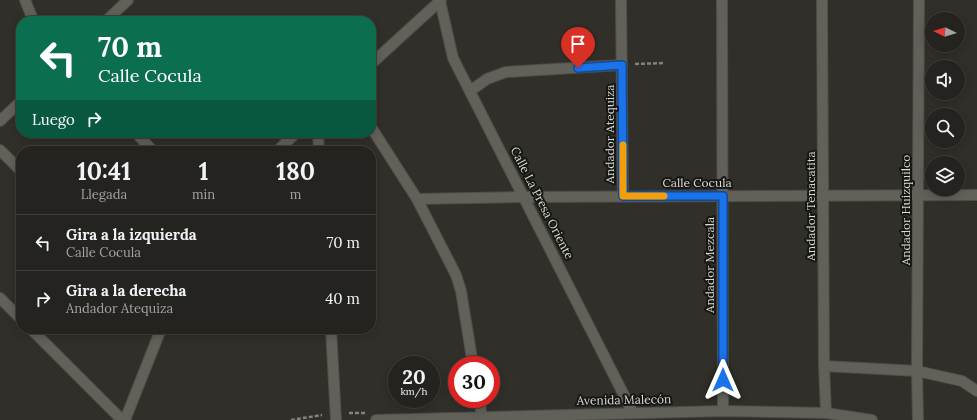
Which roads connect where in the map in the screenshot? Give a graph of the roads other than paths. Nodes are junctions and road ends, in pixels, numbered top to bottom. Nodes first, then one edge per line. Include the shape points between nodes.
1 (25, 0) edge
2 (128, 0) edge
3 (441, 0) edge
4 (621, 0) edge
5 (722, 0) edge
6 (822, 0) edge
7 (919, 0) edge
8 (32, 16) edge
9 (111, 16) edge
10 (376, 59) edge
11 (622, 65) junction
12 (470, 91) junction
13 (16, 106) edge
14 (0, 121) edge
15 (376, 135) edge
16 (141, 138) edge
17 (291, 138) edge
18 (149, 146) edge
19 (282, 146) edge
20 (0, 150) edge
21 (16, 166) edge
22 (919, 195) junction
23 (977, 195) edge
24 (623, 196) junction
25 (723, 196) junction
26 (824, 196) junction
27 (524, 197) junction
28 (418, 199) junction
29 (0, 298) edge
30 (16, 314) edge
31 (36, 334) edge
32 (159, 334) edge
33 (330, 334) edge
34 (472, 356) edge
35 (824, 366) junction
36 (918, 371) junction
37 (977, 390) edge
38 (480, 408) edge
39 (723, 411) junction
40 (633, 413) junction
41 (826, 413) junction
42 (482, 417) junction
43 (575, 417) edge
44 (123, 420) edge
45 (336, 420) edge
46 (376, 420) edge
47 (872, 420) edge
48 (918, 420) edge

1 - 8 street
2 - 9 street
3 - 10 street
3 - 12 street, Calle La Presa Oriente via 453,58
4 - 11 street, Andador Atequiza
5 - 25 street, Andador Mezcala
6 - 26 street, Andador Tenacatita
7 - 22 street, Andador Huizquilco
11 - 12 street via 506,72 487,79
11 - 24 street, Andador Atequiza
12 - 27 street, Calle La Presa Oriente
13 - 14 street
15 - 28 street
16 - 18 street
17 - 19 street
20 - 21 street
22 - 23 street, Calle Cocula
22 - 26 street, Calle Cocula
22 - 36 street, Andador Huizquilco
24 - 25 street, Calle Cocula
24 - 27 street, Calle Cocula
25 - 26 street, Calle Cocula
25 - 39 street, Andador Mezcala
26 - 35 street, Andador Tenacatita
27 - 28 street, Calle Cocula
27 - 40 street, Calle La Presa Oriente
28 - 34 street via 456,275 461,290
29 - 30 street
31 - 44 street
32 - 44 street
33 - 45 street
35 - 36 street
35 - 41 street, Andador Tenacatita
36 - 37 street via 962,381
36 - 48 street, Andador Huizquilco
38 - 42 street
39 - 40 street, Avenida Malecón
39 - 41 street, Avenida Malecón
40 - 43 street, Avenida Malecón
41 - 47 street, Avenida Malecón
42 - 43 street, Avenida Malecón
42 - 46 street, Avenida Malecón

